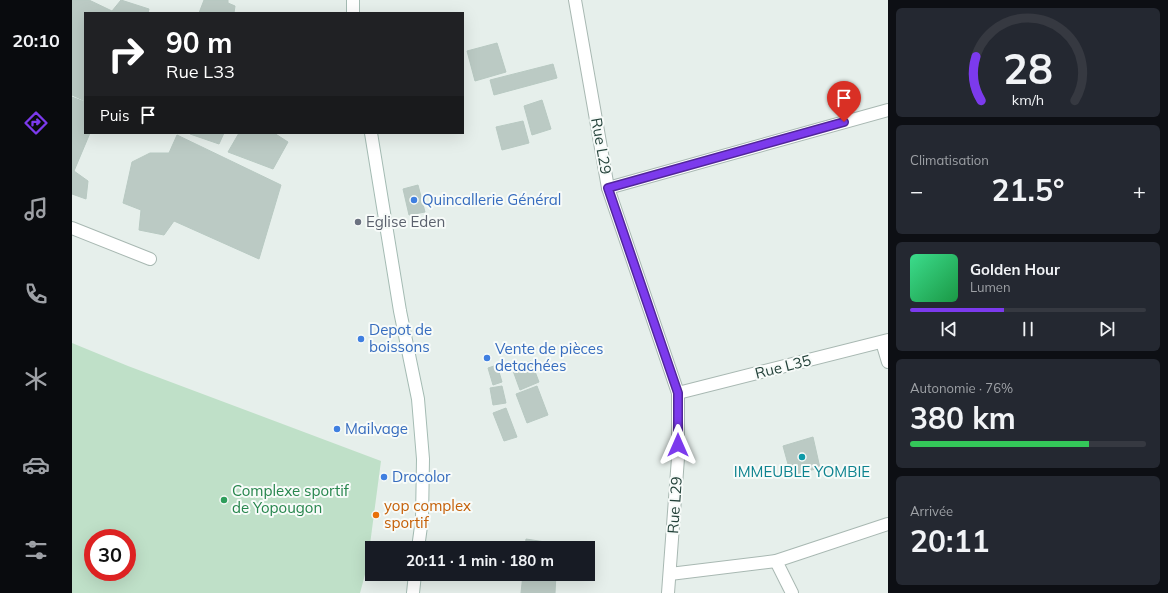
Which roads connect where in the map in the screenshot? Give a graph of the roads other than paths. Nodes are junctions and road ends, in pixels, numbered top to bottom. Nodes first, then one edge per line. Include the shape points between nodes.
1 (353, 0) edge
2 (575, 0) edge
3 (353, 12) edge
4 (888, 110) edge
5 (371, 134) edge
6 (608, 188) junction
7 (72, 228) edge
8 (150, 259) dead end
9 (885, 341) edge
10 (888, 362) edge
11 (678, 393) junction
12 (888, 524) edge
13 (419, 541) edge
14 (776, 561) junction
15 (670, 574) junction
16 (414, 581) edge
17 (413, 593) edge
18 (668, 593) edge
19 (792, 593) edge

1 - 3 street
2 - 6 street, Rue L29
4 - 6 street
5 - 13 street via 400,311 418,399 423,459
6 - 11 street, Rue L29
7 - 8 street
9 - 10 street
9 - 11 street, Rue L35
11 - 15 street, Rue L29 via 678,458
12 - 14 street
14 - 15 street
14 - 19 street
15 - 18 street, Rue L29
16 - 17 street

